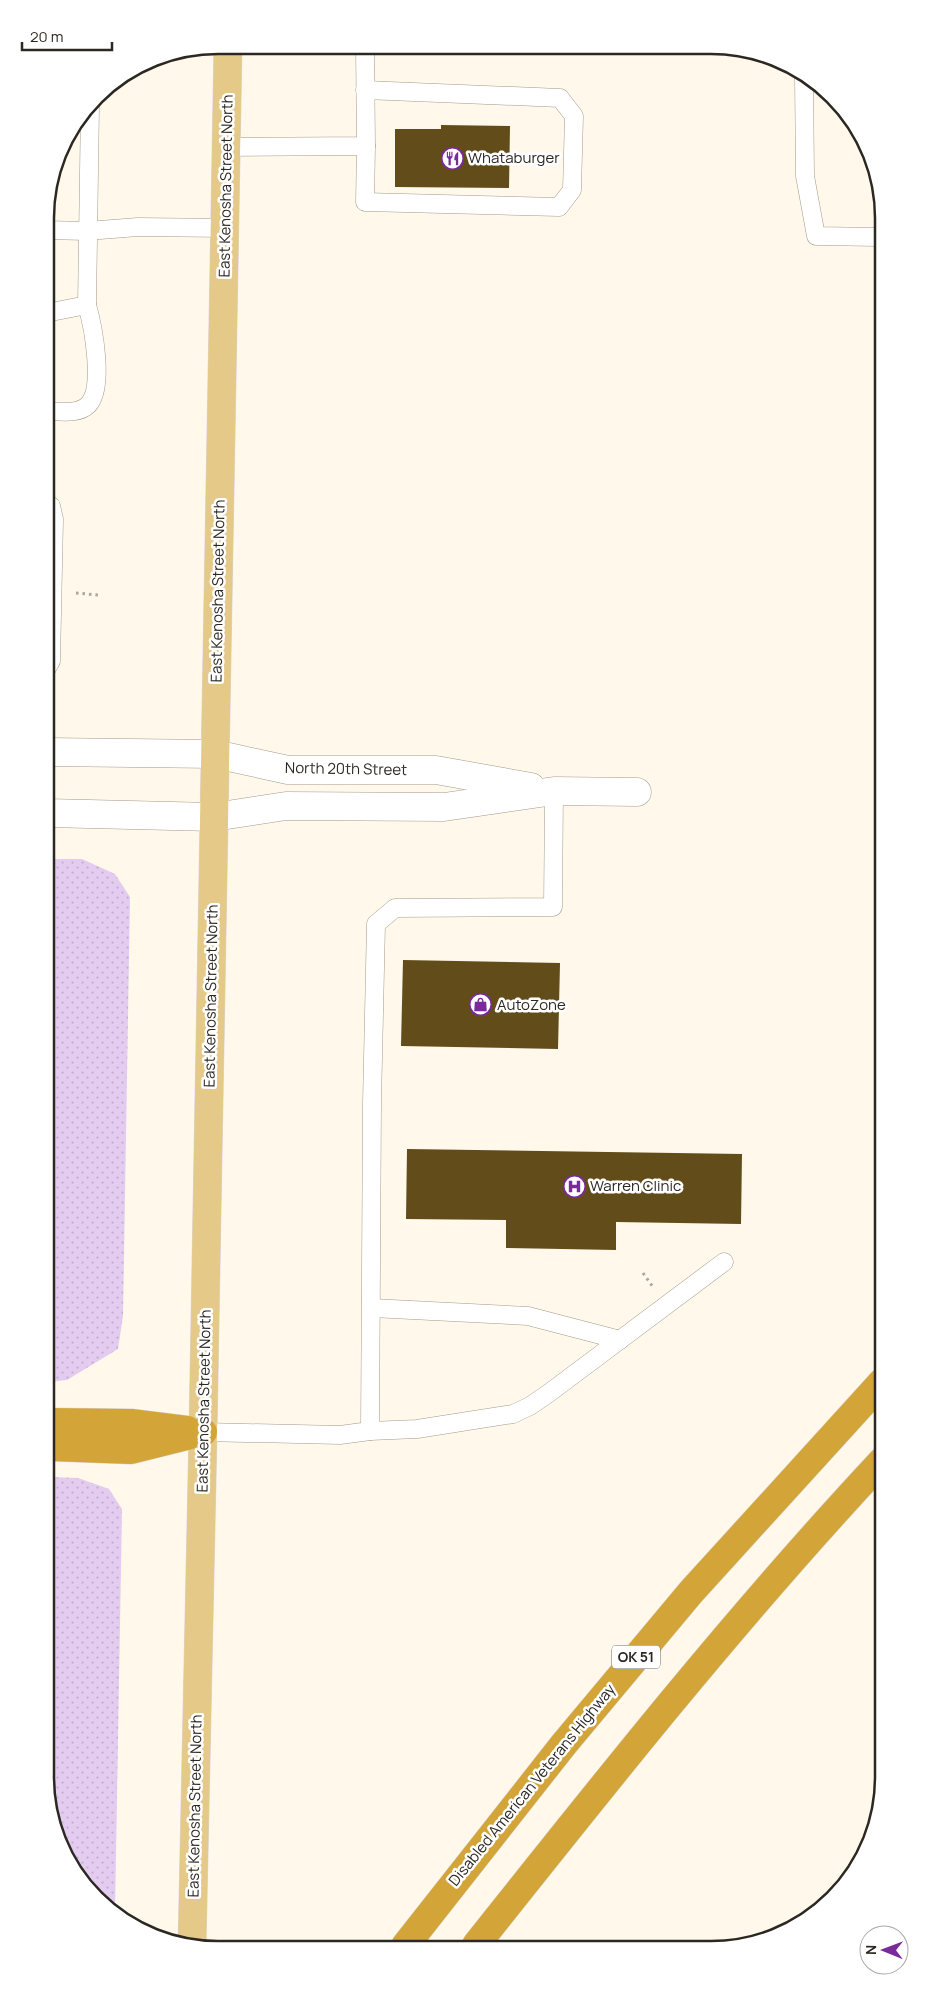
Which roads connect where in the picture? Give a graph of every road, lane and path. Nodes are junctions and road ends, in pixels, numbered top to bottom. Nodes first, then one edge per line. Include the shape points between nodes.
1 (228, 54) edge
2 (365, 54) edge
3 (804, 83) edge
4 (365, 90) junction
5 (90, 116) edge
6 (366, 146) junction
7 (226, 147) junction
8 (225, 228) junction
9 (54, 230) edge
10 (87, 231) junction
11 (875, 237) edge
12 (88, 305) junction
13 (54, 311) edge
14 (54, 411) edge
15 (54, 752) edge
16 (215, 754) junction
17 (554, 791) junction
18 (637, 792) dead end
19 (54, 813) edge
20 (214, 817) junction
21 (724, 1262) dead end
22 (372, 1308) junction
23 (620, 1340) junction
24 (875, 1390) edge
25 (54, 1422) edge
26 (370, 1431) junction
27 (203, 1432) junction
28 (54, 1447) edge
29 (875, 1468) edge
30 (192, 1939) edge
31 (409, 1941) edge
32 (479, 1941) edge

1 - 7 main road, East Kenosha Street North
2 - 4 lane
3 - 11 lane via 806,176 816,236
4 - 6 lane
4 - 6 lane via 560,98 574,116 572,190 559,207 365,202
5 - 10 lane
6 - 7 lane
7 - 8 main road, East Kenosha Street North
8 - 10 lane via 138,227
8 - 16 main road, East Kenosha Street North
9 - 10 lane
10 - 12 lane
12 - 13 lane
12 - 14 lane via 96,360 94,394 88,405 74,411
15 - 16 street, North 20th Street
16 - 17 street, North 20th Street via 288,770 436,770
16 - 20 main road, East Kenosha Street North
17 - 18 street, North 20th Street
17 - 20 street, North 20th Street via 444,807 286,806
17 - 22 lane via 553,907 396,908 376,924
19 - 20 street, North 20th Street
20 - 27 main road, East Kenosha Street North
21 - 23 lane
22 - 23 lane via 528,1316
22 - 26 lane
23 - 26 lane via 530,1406 513,1414 417,1429
24 - 31 highway, Disabled American Veterans Highway / OK 51 via 691,1592 564,1744
25 - 27 highway via 131,1423
26 - 27 lane via 340,1435
27 - 28 highway via 131,1450
27 - 30 main road, East Kenosha Street North
29 - 32 highway via 634,1744

